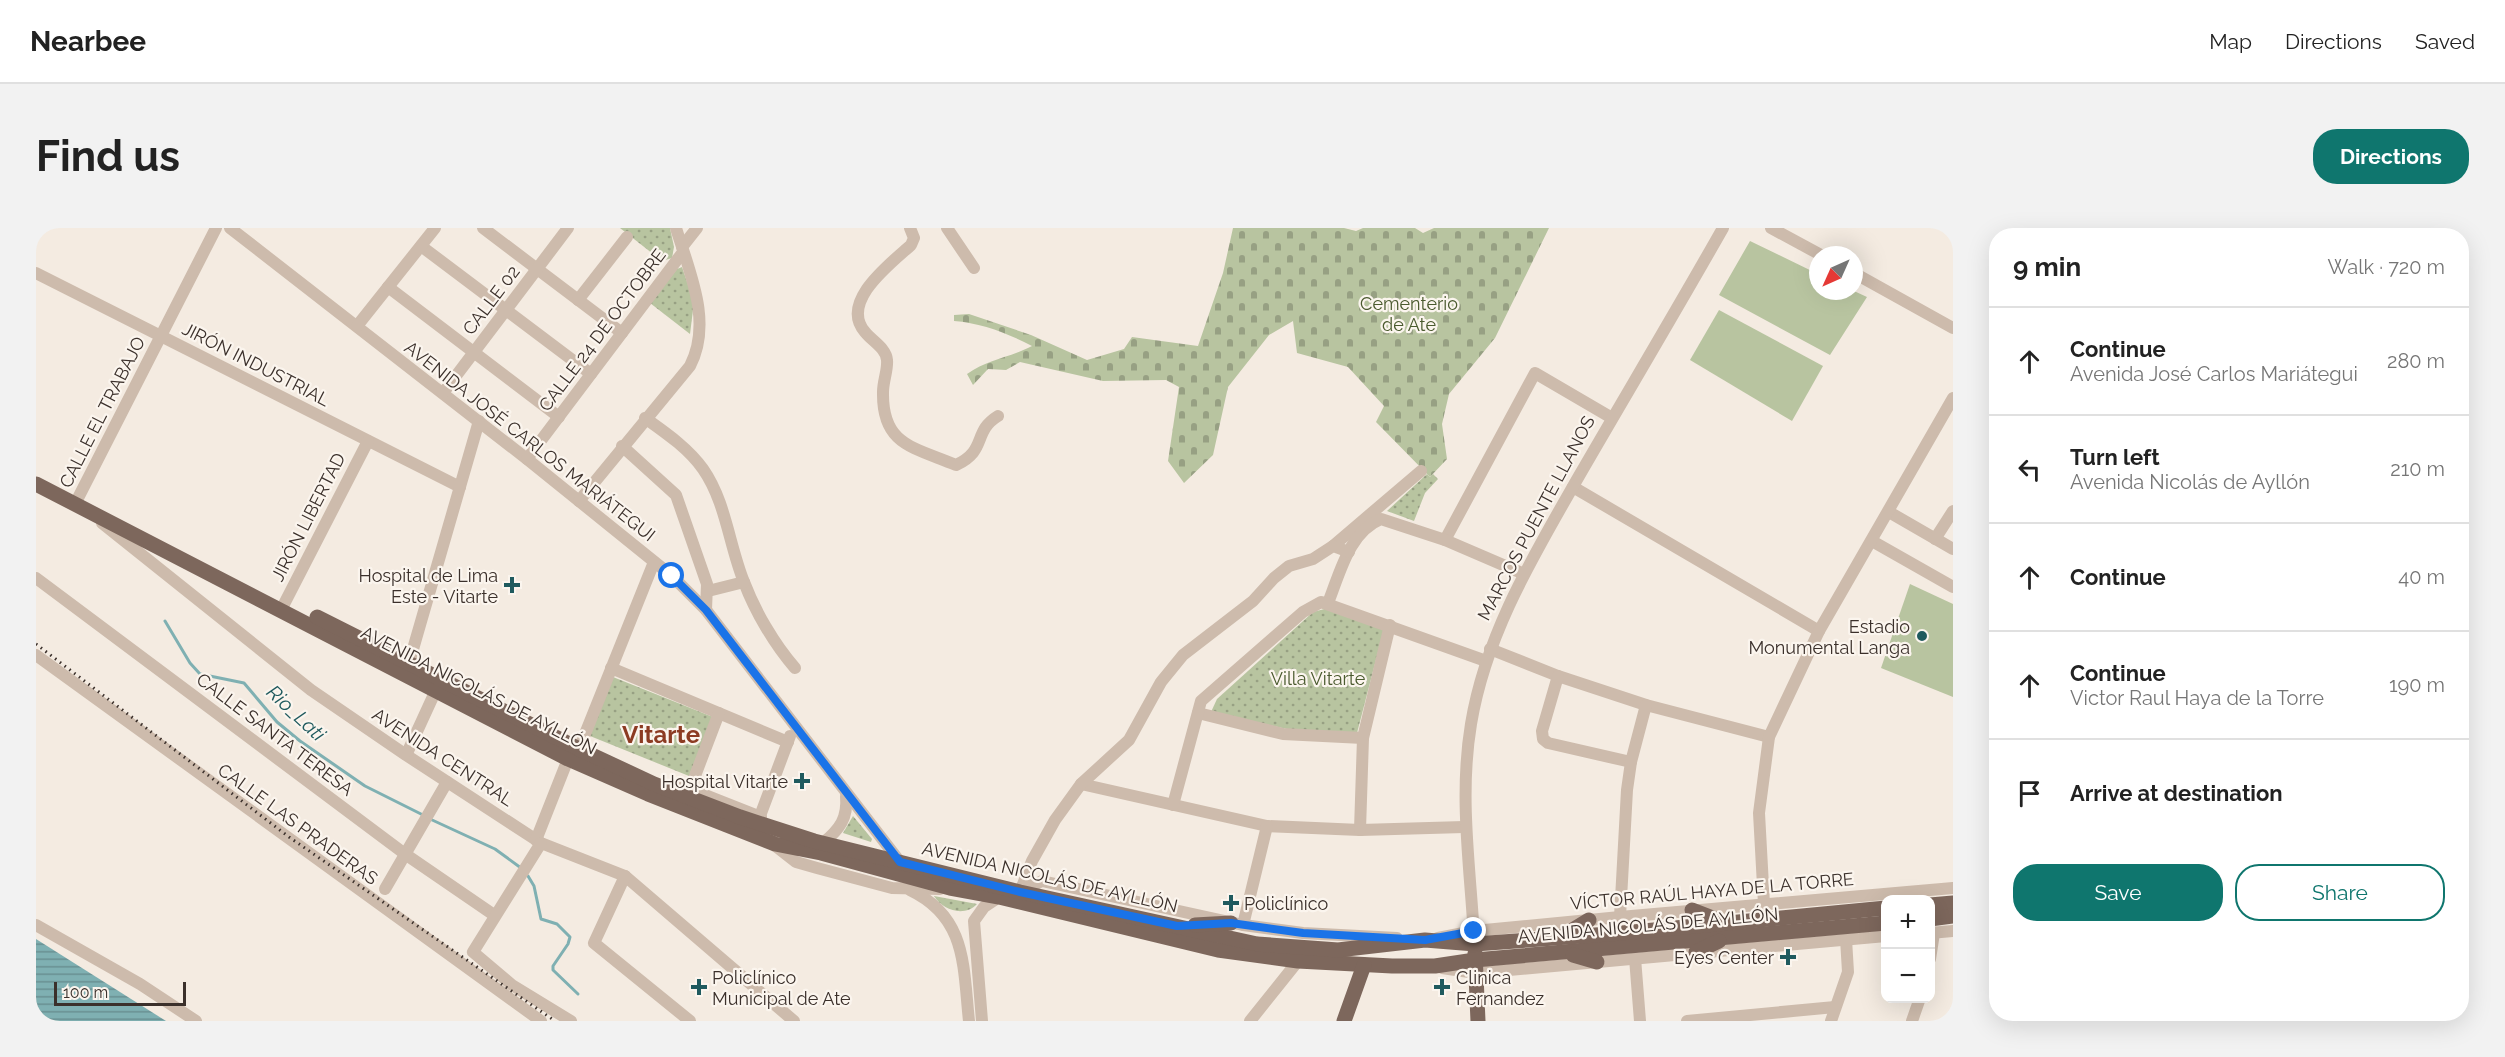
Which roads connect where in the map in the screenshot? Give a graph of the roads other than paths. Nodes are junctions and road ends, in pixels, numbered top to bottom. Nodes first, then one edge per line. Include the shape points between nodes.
1 (216, 228) edge
2 (231, 228) edge
3 (435, 228) edge
4 (483, 228) edge
5 (568, 228) edge
6 (676, 228) edge
7 (697, 228) edge
8 (910, 228) edge
9 (946, 228) edge
10 (1723, 228) edge
11 (1771, 228) edge
12 (497, 232) edge
13 (627, 237) dead end
14 (421, 246) junction
15 (1809, 249) edge
16 (683, 250) junction
17 (536, 268) junction
18 (974, 268) dead end
19 (36, 273) edge
20 (1863, 278) edge
21 (388, 287) junction
22 (578, 300) junction
23 (506, 310) junction
24 (357, 326) junction
25 (1953, 328) edge
26 (622, 333) junction
27 (161, 336) junction
28 (474, 352) junction
29 (591, 374) junction
30 (443, 393) junction
31 (1953, 399) edge
32 (998, 416) dead end
33 (559, 417) junction
34 (645, 418) junction
35 (1612, 418) junction
36 (479, 421) junction
37 (368, 441) junction
38 (622, 446) junction
39 (527, 459) junction
40 (1421, 471) dead end
41 (36, 474) edge
42 (36, 484) edge
43 (460, 487) junction
44 (1573, 487) junction
45 (579, 501) junction
46 (78, 502) junction
47 (1953, 511) edge
48 (1889, 512) junction
49 (1935, 539) junction
50 (1445, 540) junction
51 (1872, 541) junction
52 (1333, 546) junction
53 (1953, 549) edge
54 (1349, 552) junction
55 (654, 562) junction
56 (1524, 574) junction
57 (36, 578) edge
58 (744, 582) junction
59 (1953, 587) edge
60 (708, 591) junction
61 (1328, 603) junction
62 (283, 606) junction
63 (706, 610) junction
64 (1389, 625) junction
65 (1819, 631) junction
66 (36, 655) edge
67 (1488, 655) junction
68 (409, 663) junction
69 (611, 668) junction
70 (795, 668) dead end
71 (1558, 676) junction
72 (436, 690) junction
73 (1646, 705) junction
74 (719, 713) junction
75 (1198, 713) junction
76 (794, 727) junction
77 (1769, 737) junction
78 (1363, 738) junction
79 (788, 742) junction
80 (408, 751) dead end
81 (574, 754) junction
82 (1631, 762) junction
83 (447, 782) junction
84 (1081, 784) junction
85 (651, 789) junction
86 (690, 789) junction
87 (846, 795) junction
88 (1173, 806) junction
89 (760, 816) junction
90 (1267, 826) junction
91 (1464, 827) junction
92 (1360, 830) junction
93 (539, 842) junction
94 (818, 842) junction
95 (775, 844) junction
96 (405, 854) junction
97 (900, 862) junction
98 (626, 876) junction
99 (950, 888) junction
100 (1953, 888) edge
101 (385, 889) dead end
102 (909, 889) junction
103 (1020, 892) junction
104 (999, 897) junction
105 (1953, 903) edge
106 (1764, 904) junction
107 (1935, 905) edge
108 (1881, 909) edge
109 (1692, 910) junction
110 (944, 914) junction
111 (494, 915) junction
112 (1953, 916) edge
113 (1620, 917) junction
114 (1589, 920) junction
115 (974, 921) junction
116 (1881, 923) edge
117 (1237, 924) junction
118 (36, 925) edge
119 (1177, 926) junction
120 (1935, 926) edge
121 (1935, 928) edge
122 (1727, 930) junction
123 (1953, 931) edge
124 (1881, 936) edge
125 (1474, 937) junction
126 (1846, 939) junction
127 (1425, 940) junction
128 (1563, 945) junction
129 (1696, 952) junction
130 (1635, 958) junction
131 (1299, 961) junction
132 (1597, 962) junction
133 (1364, 965) junction
134 (1476, 967) junction
135 (1919, 1003) edge
136 (1835, 1007) junction
137 (196, 1021) edge
138 (541, 1021) edge
139 (571, 1021) edge
140 (690, 1021) edge
141 (794, 1021) edge
142 (969, 1021) edge
143 (982, 1021) edge
144 (1250, 1021) edge
145 (1344, 1021) edge
146 (1478, 1021) edge
147 (1640, 1021) edge
148 (1687, 1021) edge
149 (1831, 1021) edge
150 (1912, 1021) edge

1 - 27 street, CALLE EL TRABAJO
2 - 24 street, AVENIDA JOSÉ CARLOS MARIÁTEGUI
3 - 14 street
4 - 12 street
5 - 17 street, CALLE 02
6 - 16 street
7 - 16 street, CALLE 24 DE OCTOBRE
8 - 32 street via 914,238 911,244 877,276 856,313 864,332 887,356 885,422 898,439 956,465 970,458 986,423
9 - 18 street
10 - 35 street, MARCOS PUENTE LLANOS
11 - 15 street
12 - 17 street
13 - 22 street
14 - 21 street
14 - 23 street
16 - 26 street, CALLE 24 DE OCTOBRE
16 - 34 street via 698,299 696,354
17 - 22 street
17 - 23 street, CALLE 02
19 - 27 street, JIRÓN INDUSTRIAL
20 - 25 street
21 - 24 street
21 - 28 street
22 - 26 street
23 - 28 street, CALLE 02
23 - 29 street
24 - 30 street, AVENIDA JOSÉ CARLOS MARIÁTEGUI
26 - 29 street, CALLE 24 DE OCTOBRE
27 - 37 street, JIRÓN INDUSTRIAL
27 - 46 street, CALLE EL TRABAJO
28 - 30 street, CALLE 02
28 - 33 street
29 - 33 street, CALLE 24 DE OCTOBRE
30 - 36 street, AVENIDA JOSÉ CARLOS MARIÁTEGUI
31 - 48 street
33 - 39 street, CALLE 24 DE OCTOBRE
34 - 38 street
34 - 58 street via 684,448 704,470 716,494
35 - 44 street, MARCOS PUENTE LLANOS
35 - 50 street via 1535,373
36 - 39 street, AVENIDA JOSÉ CARLOS MARIÁTEGUI
36 - 43 street
37 - 43 street, JIRÓN INDUSTRIAL
37 - 62 street, JIRÓN LIBERTAD
38 - 45 street
38 - 60 street via 676,495
39 - 45 street, AVENIDA JOSÉ CARLOS MARIÁTEGUI
40 - 52 street
41 - 46 main road, AVENIDA NICOLÁS DE AYLLÓN
42 - 46 main road, AVENIDA NICOLÁS DE AYLLÓN
43 - 68 street
44 - 56 street, MARCOS PUENTE LLANOS
44 - 65 street
45 - 55 street, AVENIDA JOSÉ CARLOS MARIÁTEGUI
46 - 62 main road, AVENIDA NICOLÁS DE AYLLÓN
46 - 83 street, AVENIDA CENTRAL via 311,690
47 - 49 street
48 - 49 street
48 - 51 street
49 - 53 street
50 - 54 street via 1381,519 1360,533
50 - 56 street
51 - 59 street
51 - 65 street
52 - 54 street
52 - 84 street via 1313,559 1289,566 1253,601 1183,655 1161,682 1129,740
54 - 61 street
55 - 63 street, AVENIDA JOSÉ CARLOS MARIÁTEGUI
55 - 69 street
56 - 67 street, MARCOS PUENTE LLANOS
57 - 96 street, CALLE SANTA TERESA
58 - 60 street
58 - 70 street
60 - 63 street
61 - 64 street
61 - 75 street via 1321,602 1304,612 1201,701
62 - 68 main road, AVENIDA NICOLÁS DE AYLLÓN
62 - 72 main road, AVENIDA NICOLÁS DE AYLLÓN
63 - 76 street, AVENIDA JOSÉ CARLOS MARIÁTEGUI
64 - 67 street
64 - 78 street
65 - 77 street
66 - 138 street, CALLE LAS PRADERAS
67 - 71 street
67 - 91 street, MARCOS PUENTE LLANOS via 1470,727
68 - 81 main road, AVENIDA NICOLÁS DE AYLLÓN
69 - 74 street
69 - 81 street
71 - 73 street
71 - 82 street via 1543,739
72 - 80 street
72 - 81 main road, AVENIDA NICOLÁS DE AYLLÓN
73 - 77 street
73 - 82 street
74 - 79 street
74 - 86 street
75 - 78 street via 1283,734
75 - 88 street
76 - 79 street
76 - 87 street, AVENIDA JOSÉ CARLOS MARIÁTEGUI
77 - 106 street via 1760,813
78 - 92 street
79 - 89 street
81 - 85 main road, AVENIDA NICOLÁS DE AYLLÓN
81 - 93 street
82 - 113 street
83 - 93 street, AVENIDA CENTRAL
83 - 96 street
84 - 88 street
84 - 103 street via 1055,820
85 - 86 street
85 - 94 main road, AVENIDA NICOLÁS DE AYLLÓN
85 - 95 main road, AVENIDA NICOLÁS DE AYLLÓN
86 - 89 street
87 - 94 street via 845,818 839,828
87 - 97 street, AVENIDA JOSÉ CARLOS MARIÁTEGUI
88 - 90 street
89 - 94 street
90 - 92 street
90 - 117 street
91 - 92 street
91 - 125 street, MARCOS PUENTE LLANOS
93 - 98 street, AVENIDA CENTRAL
93 - 111 street
94 - 97 main road, AVENIDA NICOLÁS DE AYLLÓN
95 - 99 main road, AVENIDA NICOLÁS DE AYLLÓN
95 - 102 street via 796,862
96 - 101 street
96 - 111 street, CALLE SANTA TERESA
97 - 103 main road, AVENIDA NICOLÁS DE AYLLÓN
98 - 140 street via 594,943
98 - 141 street, AVENIDA CENTRAL
99 - 102 street
99 - 104 main road, AVENIDA NICOLÁS DE AYLLÓN
100 - 106 street, VÍCTOR RAÚL HAYA DE LA TORRE
102 - 110 street
103 - 117 street via 1042,880
103 - 119 main road, AVENIDA NICOLÁS DE AYLLÓN
104 - 115 street
104 - 131 main road, AVENIDA NICOLÁS DE AYLLÓN via 1218,950
105 - 107 main road
106 - 109 street, VÍCTOR RAÚL HAYA DE LA TORRE
108 - 122 main road, AVENIDA NICOLÁS DE AYLLÓN
109 - 113 street, VÍCTOR RAÚL HAYA DE LA TORRE
109 - 122 main road
110 - 115 street
110 - 142 street via 960,948
111 - 139 street via 473,955 512,985
112 - 120 main road
113 - 114 street, VÍCTOR RAÚL HAYA DE LA TORRE
114 - 125 street, VÍCTOR RAÚL HAYA DE LA TORRE
114 - 128 main road
115 - 143 street
116 - 122 main road, AVENIDA NICOLÁS DE AYLLÓN
117 - 119 main road
117 - 127 street via 1303,933
118 - 137 street
119 - 127 main road, AVENIDA NICOLÁS DE AYLLÓN via 1257,944 1308,950 1369,949
121 - 123 street
122 - 128 main road, AVENIDA NICOLÁS DE AYLLÓN
122 - 129 main road
124 - 126 street
125 - 127 main road, AVENIDA NICOLÁS DE AYLLÓN
125 - 128 main road, AVENIDA NICOLÁS DE AYLLÓN
125 - 134 main road, MARCOS PUENTE LLANOS
126 - 129 street
126 - 136 street via 1848,972
128 - 132 main road
128 - 134 main road, AVENIDA NICOLÁS DE AYLLÓN
129 - 130 street
130 - 132 street
130 - 147 street
131 - 133 main road, AVENIDA NICOLÁS DE AYLLÓN
131 - 144 street
132 - 134 street
133 - 134 main road, AVENIDA NICOLÁS DE AYLLÓN
133 - 145 main road
134 - 146 main road, MARCOS PUENTE LLANOS
135 - 150 street
136 - 148 street
136 - 149 street

